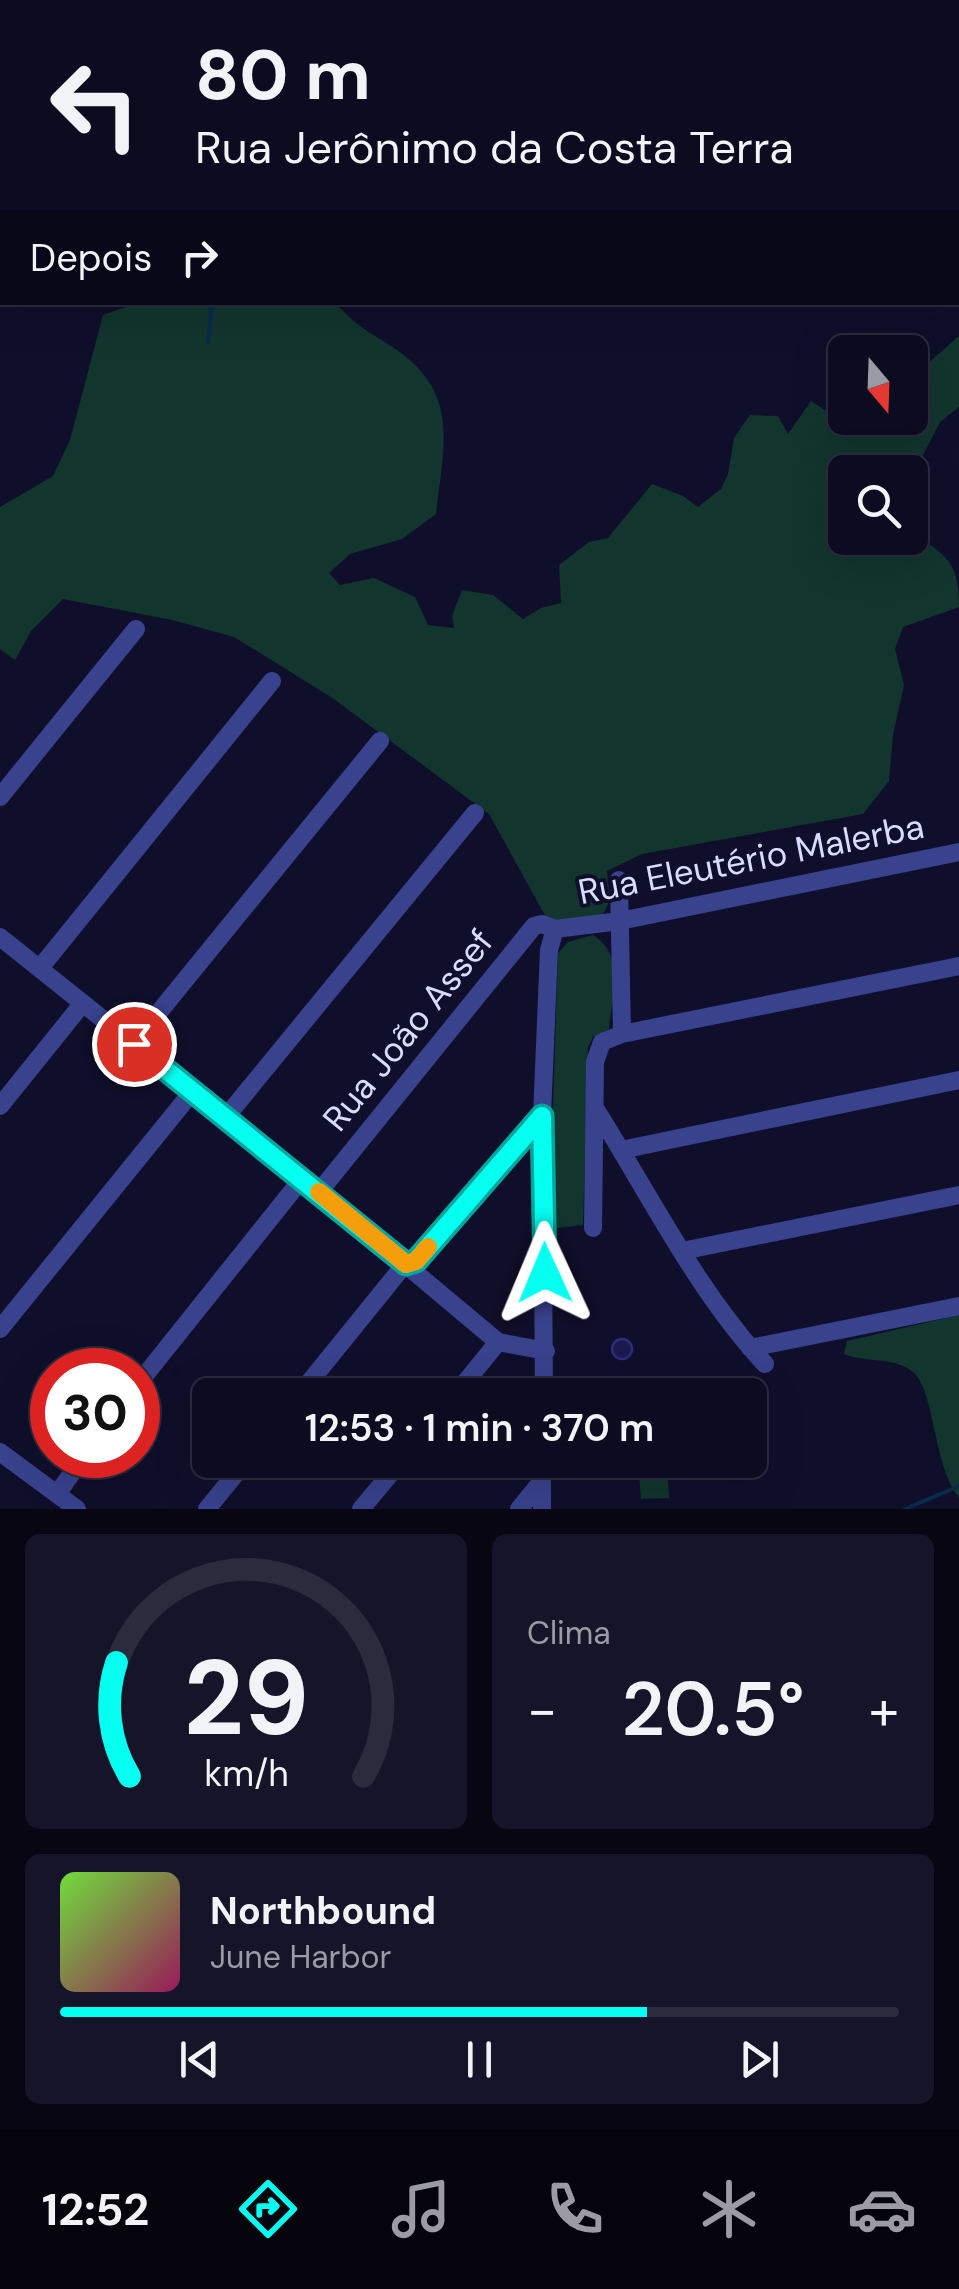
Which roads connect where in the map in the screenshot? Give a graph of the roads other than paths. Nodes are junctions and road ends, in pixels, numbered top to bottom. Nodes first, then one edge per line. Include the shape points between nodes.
1 (136, 628) dead end
2 (272, 681) dead end
3 (380, 741) dead end
4 (0, 798) edge
5 (475, 813) dead end
6 (959, 852) edge
7 (619, 880) dead end
8 (620, 922) junction
9 (555, 928) junction
10 (0, 937) edge
11 (959, 966) edge
12 (40, 968) junction
13 (83, 1003) junction
14 (622, 1034) junction
15 (134, 1044) junction
16 (959, 1080) edge
17 (192, 1092) junction
18 (0, 1106) edge
19 (595, 1108) junction
20 (542, 1116) junction
21 (224, 1118) junction
22 (622, 1150) junction
23 (300, 1180) junction
24 (319, 1192) junction
25 (959, 1194) edge
26 (593, 1228) dead end
27 (682, 1251) junction
28 (406, 1264) junction
29 (959, 1306) edge
30 (0, 1329) edge
31 (498, 1342) junction
32 (750, 1348) junction
33 (546, 1351) junction
34 (160, 1356) edge
35 (766, 1364) dead end
36 (314, 1378) edge
37 (469, 1378) edge
38 (545, 1378) edge
39 (0, 1452) edge
40 (69, 1478) edge
41 (232, 1478) edge
42 (387, 1478) edge
43 (541, 1478) edge
44 (541, 1482) junction
45 (57, 1494) junction
46 (77, 1509) edge
47 (207, 1509) edge
48 (362, 1509) edge
49 (519, 1509) edge
50 (542, 1509) edge

1 - 4 street
2 - 12 street
3 - 15 street
5 - 21 street
6 - 8 street, Rua Eleutério Malerba
7 - 8 street
8 - 9 street, Rua Eleutério Malerba
8 - 14 street
9 - 20 street
9 - 24 street, Rua João Assef via 534,926
10 - 12 street
11 - 14 street
12 - 13 street
13 - 15 street
13 - 18 street
14 - 19 street via 602,1042 598,1052
15 - 17 street
16 - 22 street
17 - 21 street
17 - 30 street
19 - 22 street
19 - 26 street
20 - 28 street via 416,1261
20 - 33 street
21 - 23 street
22 - 27 street
23 - 24 street
23 - 34 street
24 - 28 street
25 - 27 street
27 - 32 street
28 - 31 street
28 - 36 street
29 - 32 street
31 - 33 street
31 - 37 street
32 - 35 street
33 - 38 street
39 - 45 street
40 - 45 street
41 - 47 street
42 - 48 street
43 - 44 street
44 - 49 street
44 - 50 street
45 - 46 street

